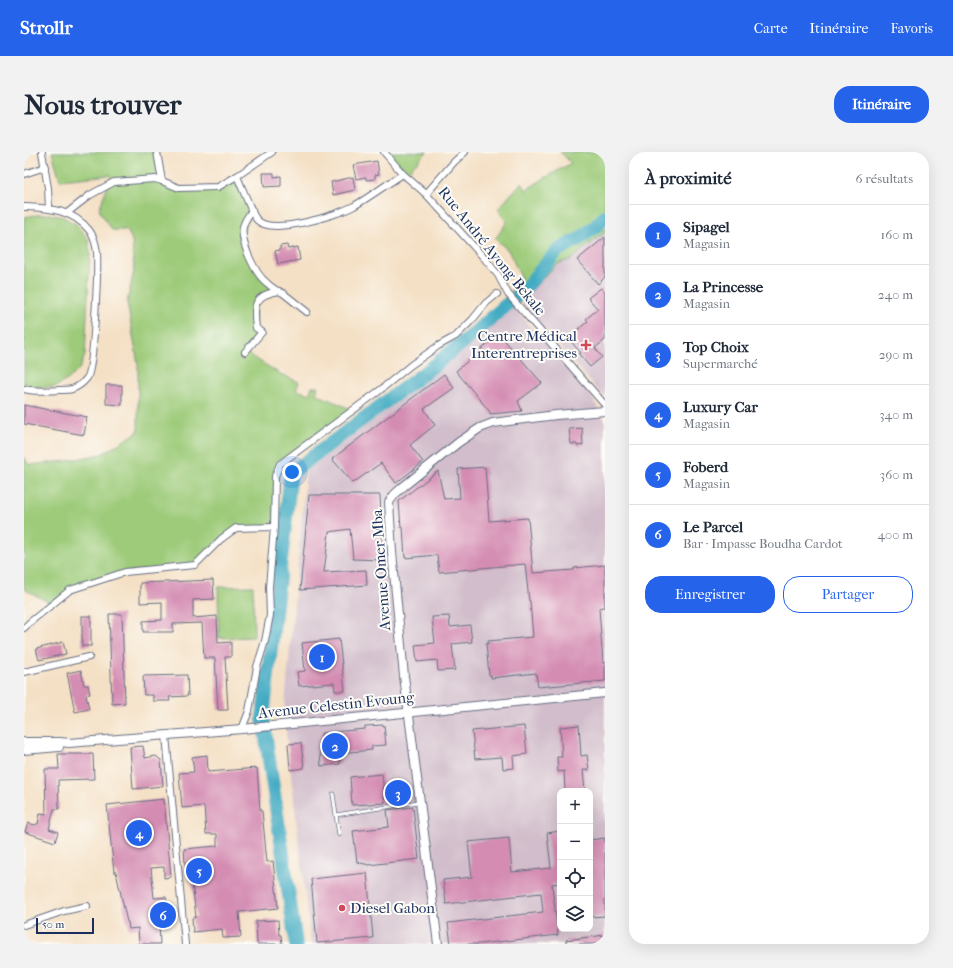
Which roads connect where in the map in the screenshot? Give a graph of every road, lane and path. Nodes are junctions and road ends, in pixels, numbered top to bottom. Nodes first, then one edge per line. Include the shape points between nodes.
1 (42, 152) edge
2 (157, 152) edge
3 (272, 152) edge
4 (384, 152) edge
5 (465, 152) edge
6 (45, 167) junction
7 (24, 174) edge
8 (403, 174) junction
9 (236, 176) junction
10 (162, 181) junction
11 (426, 194) junction
12 (24, 207) edge
13 (49, 208) junction
14 (252, 210) junction
15 (67, 213) junction
16 (279, 291) junction
17 (497, 294) dead end
18 (307, 312) dead end
19 (245, 352) dead end
20 (24, 389) edge
21 (605, 394) edge
22 (603, 403) edge
23 (605, 411) edge
24 (274, 527) junction
25 (24, 628) edge
26 (89, 657) dead end
27 (24, 672) edge
28 (605, 693) edge
29 (408, 712) junction
30 (242, 729) junction
31 (166, 735) junction
32 (24, 742) edge
33 (69, 743) junction
34 (24, 751) edge
35 (333, 794) dead end
36 (420, 802) junction
37 (336, 815) junction
38 (339, 835) dead end
39 (87, 906) dead end
40 (24, 925) edge
41 (185, 944) edge
42 (438, 944) edge

1 - 6 street
2 - 10 street
3 - 9 street
4 - 8 street
5 - 11 street, Rue André Ayong Bekale
6 - 7 street
6 - 13 street
8 - 11 street
8 - 14 street via 353,206 325,217 296,224 264,225 256,220
9 - 10 street via 218,187 179,188
9 - 14 street
10 - 15 street via 155,179 114,182 90,195
11 - 22 street, Rue André Ayong Bekale via 485,258 508,294
12 - 13 street
13 - 15 street
14 - 16 street via 243,225 242,235 247,251 266,283
15 - 20 street via 90,230 97,251 96,302 90,369 88,377 70,390
16 - 18 street
16 - 19 street via 264,295 255,306 256,328 262,332
17 - 24 street via 456,336 411,365 280,464 275,476
21 - 22 street
23 - 29 street, Avenue Omer Mba via 493,423 480,428 404,486 389,502
24 - 25 street via 236,528 195,565 125,572 70,590
24 - 30 street via 269,586 270,615 249,711
26 - 27 street
28 - 29 street, Avenue Celestin Evoung
29 - 30 street, Avenue Celestin Evoung
29 - 36 street
30 - 31 street, Avenue Celestin Evoung
31 - 33 street, Avenue Celestin Evoung
31 - 41 street
32 - 33 street
33 - 34 street
35 - 37 lane
36 - 37 lane
36 - 42 street
37 - 38 lane
39 - 40 street

